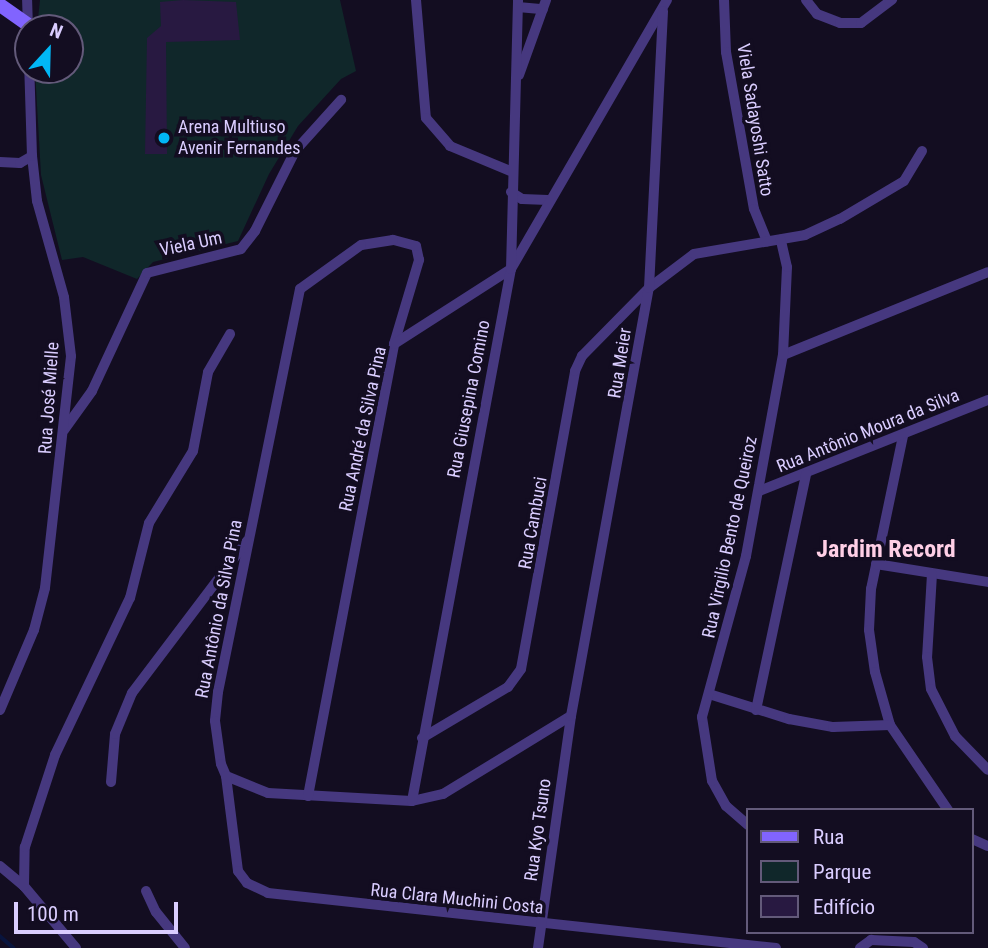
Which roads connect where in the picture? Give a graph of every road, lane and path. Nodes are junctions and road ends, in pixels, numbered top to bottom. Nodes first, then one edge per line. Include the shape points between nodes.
1 (416, 0) edge
2 (667, 0) edge
3 (724, 0) edge
4 (806, 0) edge
5 (892, 0) edge
6 (1, 3) edge
7 (518, 3) edge
8 (544, 4) edge
9 (663, 11) junction
10 (19, 14) edge
11 (29, 84) edge
12 (515, 86) junction
13 (341, 100) dead end
14 (922, 151) dead end
15 (32, 156) junction
16 (0, 162) edge
17 (510, 171) junction
18 (511, 192) junction
19 (548, 200) junction
20 (781, 240) junction
21 (767, 242) junction
22 (510, 269) junction
23 (988, 272) edge
24 (649, 288) junction
25 (230, 334) dead end
26 (394, 344) junction
27 (783, 355) junction
28 (988, 400) edge
29 (64, 430) junction
30 (903, 436) junction
31 (807, 474) junction
32 (759, 491) junction
33 (247, 540) junction
34 (876, 564) junction
35 (932, 575) junction
36 (988, 582) edge
37 (709, 694) junction
38 (755, 709) junction
39 (0, 710) edge
40 (571, 716) junction
41 (890, 725) junction
42 (422, 738) junction
43 (988, 769) edge
44 (226, 776) junction
45 (111, 782) dead end
46 (308, 796) junction
47 (412, 801) junction
48 (947, 808) edge
49 (746, 823) edge
50 (0, 866) edge
51 (24, 886) junction
52 (146, 891) dead end
53 (541, 924) junction
54 (76, 948) edge
55 (185, 948) edge
56 (538, 948) edge
57 (776, 948) edge
58 (860, 948) edge
59 (923, 948) edge

1 - 17 street via 426,118 450,146
2 - 9 street, Rua André da Silva Pina
3 - 21 street, Viela Sadayoshi Satto via 726,52 754,209
4 - 5 street via 817,14 840,23 861,23
6 - 10 main road
7 - 8 street
7 - 12 street, Rua Giusepina Comino
8 - 12 street
9 - 19 street, Rua André da Silva Pina
9 - 24 street, Rua Meier
11 - 15 street, Rua José Mielle
12 - 17 street, Rua Giusepina Comino
13 - 29 street, Viela Um via 295,151 241,248 147,273 92,391
14 - 20 street, Rua Cambuci via 904,181 870,204 805,235
15 - 16 street via 20,163
15 - 29 street, Rua José Mielle via 37,201 69,328
17 - 18 street, Rua Giusepina Comino
18 - 19 street via 522,199
18 - 22 street, Rua Giusepina Comino
19 - 22 street, Rua André da Silva Pina
20 - 21 street, Rua Cambuci
20 - 27 street, Rua Virgilio Bento de Queiroz via 787,267
21 - 24 street, Rua Cambuci via 694,254
22 - 26 street, Rua André da Silva Pina
22 - 42 street, Rua Giusepina Comino
23 - 27 street
24 - 40 street, Rua Meier
24 - 42 street, Rua Cambuci via 582,356 575,371 521,669 508,687
25 - 51 street via 208,372 193,451 149,523 130,598 55,755 25,847
26 - 33 street, Rua Antônio da Silva Pina via 419,260 416,246 393,240 361,245 300,289
26 - 46 street, Rua André da Silva Pina
27 - 32 street, Rua Virgilio Bento de Queiroz
28 - 30 street, Rua Antônio Moura da Silva
29 - 39 street, Rua José Mielle via 45,588 34,630
30 - 31 street, Rua Antônio Moura da Silva
30 - 34 street
31 - 32 street, Rua Antônio Moura da Silva
31 - 38 street
32 - 37 street, Rua Virgilio Bento de Queiroz
33 - 44 street, Rua Antônio da Silva Pina via 215,721
33 - 45 street via 132,693 115,734
34 - 35 street
34 - 41 street via 869,631
35 - 36 street
35 - 43 street via 927,657 931,689 955,736
37 - 38 street
37 - 49 street, Rua Virgilio Bento de Queiroz via 702,717 712,781 726,806
38 - 41 street via 833,727
40 - 47 street via 443,794
40 - 53 street, Rua Kyo Tsuno
41 - 48 street
42 - 47 street, Rua Giusepina Comino
44 - 46 street via 247,788
44 - 53 street, Rua Clara Muchini Costa via 238,871 257,889
46 - 47 street
50 - 51 street
51 - 54 street
52 - 55 street via 156,912
53 - 56 street, Rua Kyo Tsuno
53 - 57 street, Rua Clara Muchini Costa
58 - 59 street via 871,940 914,942

